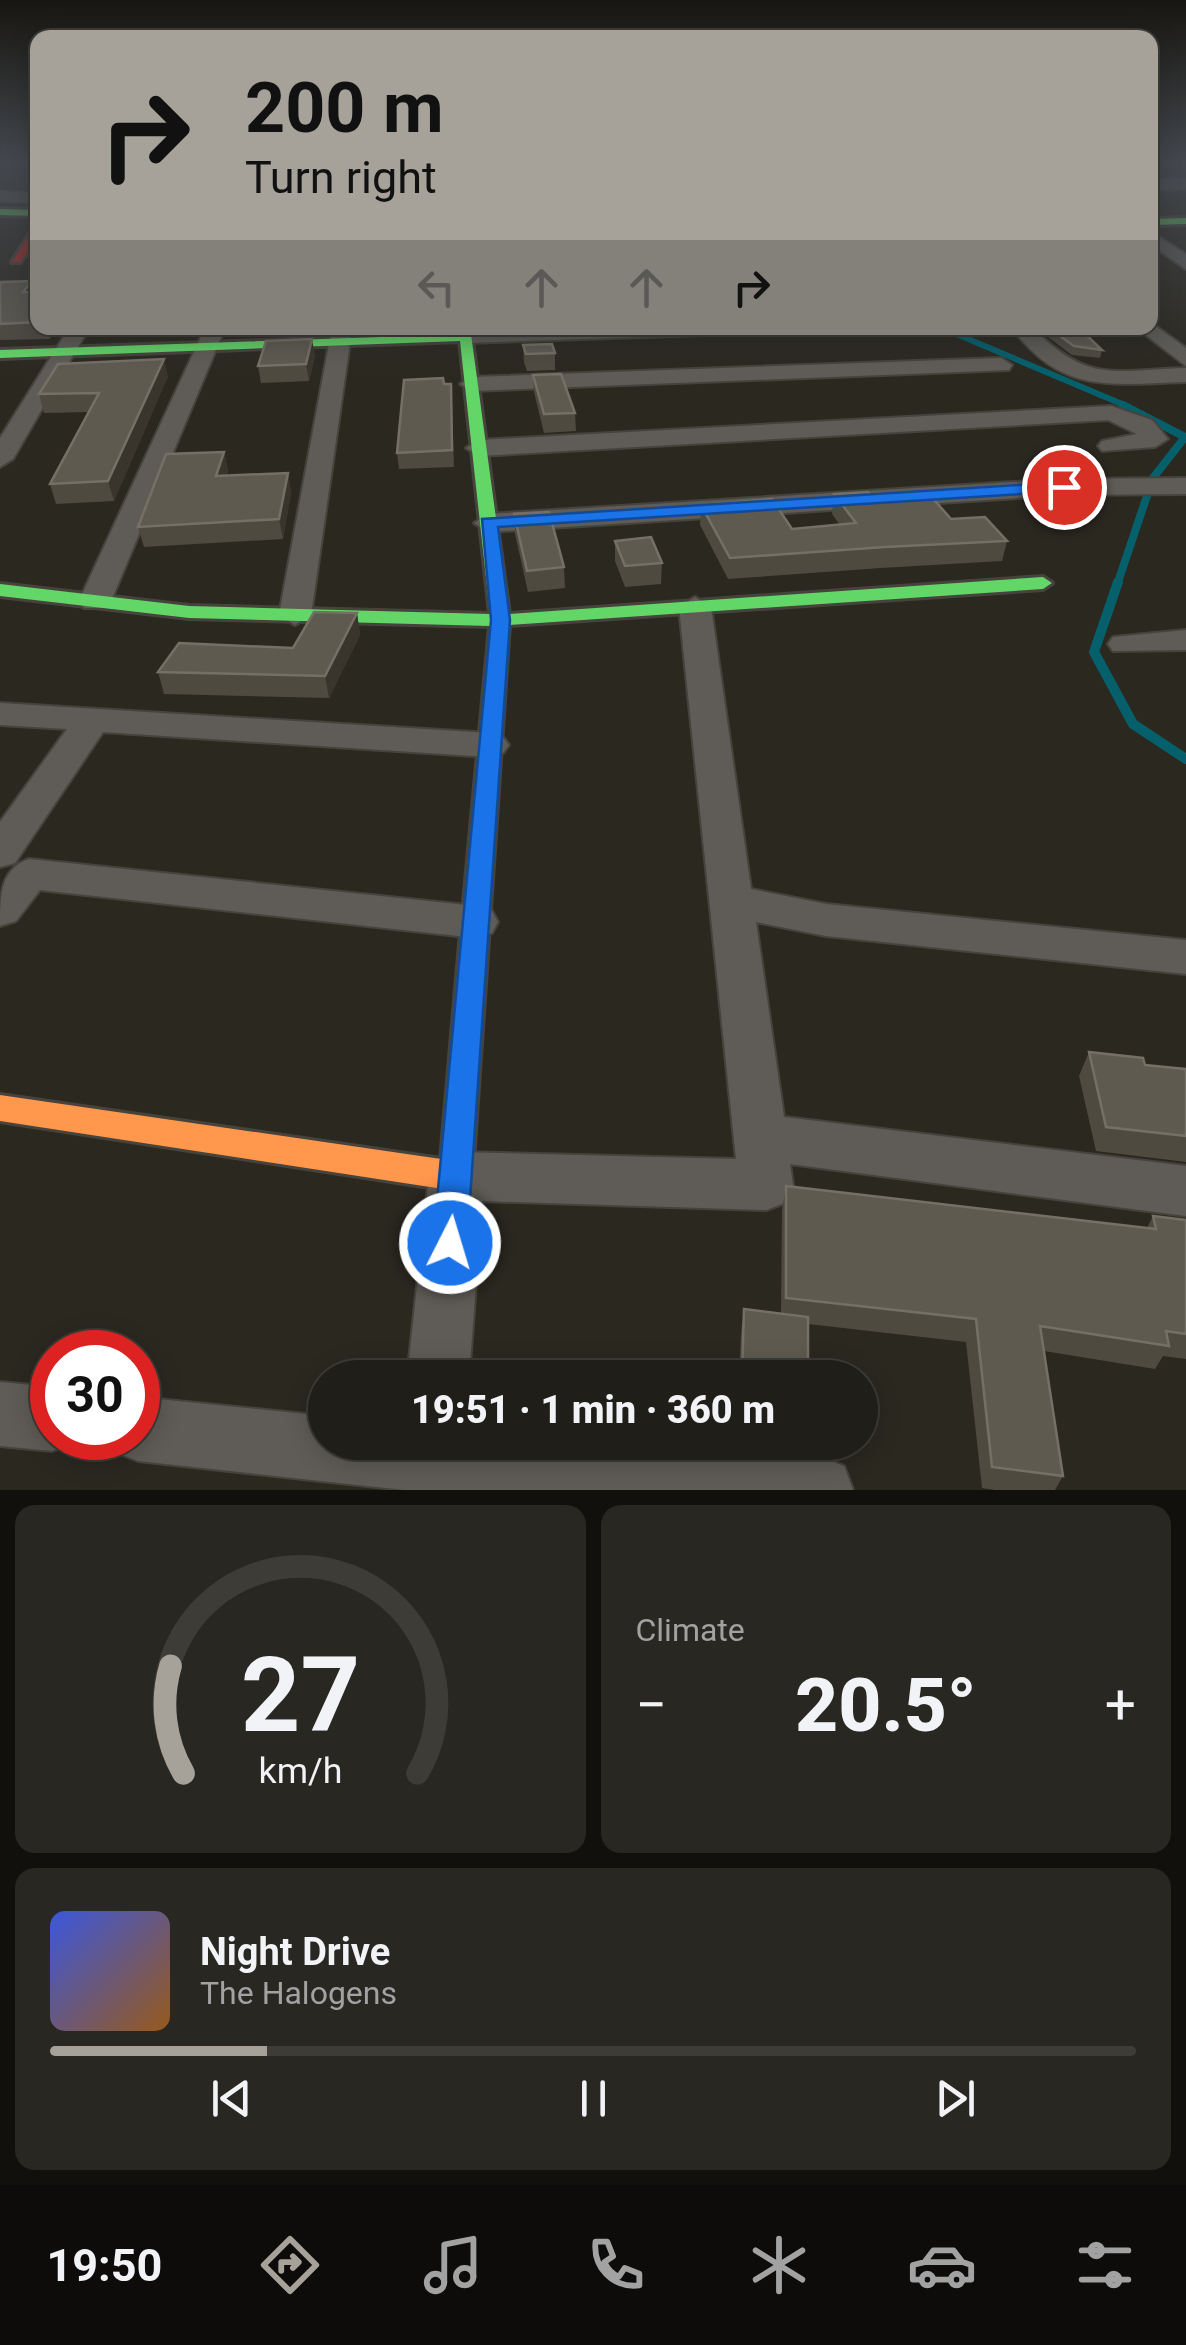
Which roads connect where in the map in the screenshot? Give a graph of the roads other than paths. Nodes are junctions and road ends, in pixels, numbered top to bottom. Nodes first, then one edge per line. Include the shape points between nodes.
1 (1158, 237) edge
2 (1186, 263) edge
3 (75, 335) edge
4 (278, 335) edge
5 (342, 335) edge
6 (466, 335) edge
7 (1029, 335) edge
8 (1157, 335) edge
9 (213, 336) edge
10 (66, 351) junction
11 (0, 354) edge
12 (1186, 360) edge
13 (1001, 365) dead end
14 (1186, 375) edge
15 (472, 384) junction
16 (1111, 446) dead end
17 (479, 448) junction
18 (0, 459) edge
19 (1176, 486) edge
20 (488, 522) junction
21 (1043, 583) dead end
22 (0, 590) edge
23 (95, 601) junction
24 (695, 607) junction
25 (296, 615) junction
26 (500, 620) junction
27 (1186, 640) edge
28 (1125, 644) dead end
29 (0, 714) edge
30 (92, 720) junction
31 (490, 745) junction
32 (10, 862) edge
33 (731, 901) junction
34 (0, 910) edge
35 (476, 922) junction
36 (1186, 957) edge
37 (0, 1108) edge
38 (760, 1137) junction
39 (456, 1176) junction
40 (1186, 1192) edge
41 (440, 1360) edge
42 (0, 1414) edge
43 (30, 1417) edge
44 (160, 1431) edge
45 (431, 1464) edge
46 (820, 1490) edge

1 - 2 street
3 - 10 street
4 - 9 main road
5 - 25 street
6 - 15 main road
7 - 14 street via 1054,362 1094,378
8 - 12 street
9 - 10 main road
9 - 23 street
10 - 11 main road
10 - 18 street
13 - 15 street
15 - 17 main road
16 - 17 street via 1155,439 1143,424 1111,412
17 - 20 main road
19 - 20 street
20 - 26 main road
21 - 24 main road
22 - 23 main road
23 - 25 main road
24 - 26 main road
24 - 33 street
25 - 26 main road
26 - 31 main road
27 - 28 street
29 - 30 street
30 - 31 street
30 - 32 street
31 - 35 main road
32 - 34 street
32 - 35 street
33 - 36 street via 826,920
33 - 38 street
35 - 39 main road
37 - 39 main road
38 - 39 street via 766,1185
38 - 40 street
39 - 41 street
42 - 43 street
44 - 45 street
45 - 46 street

